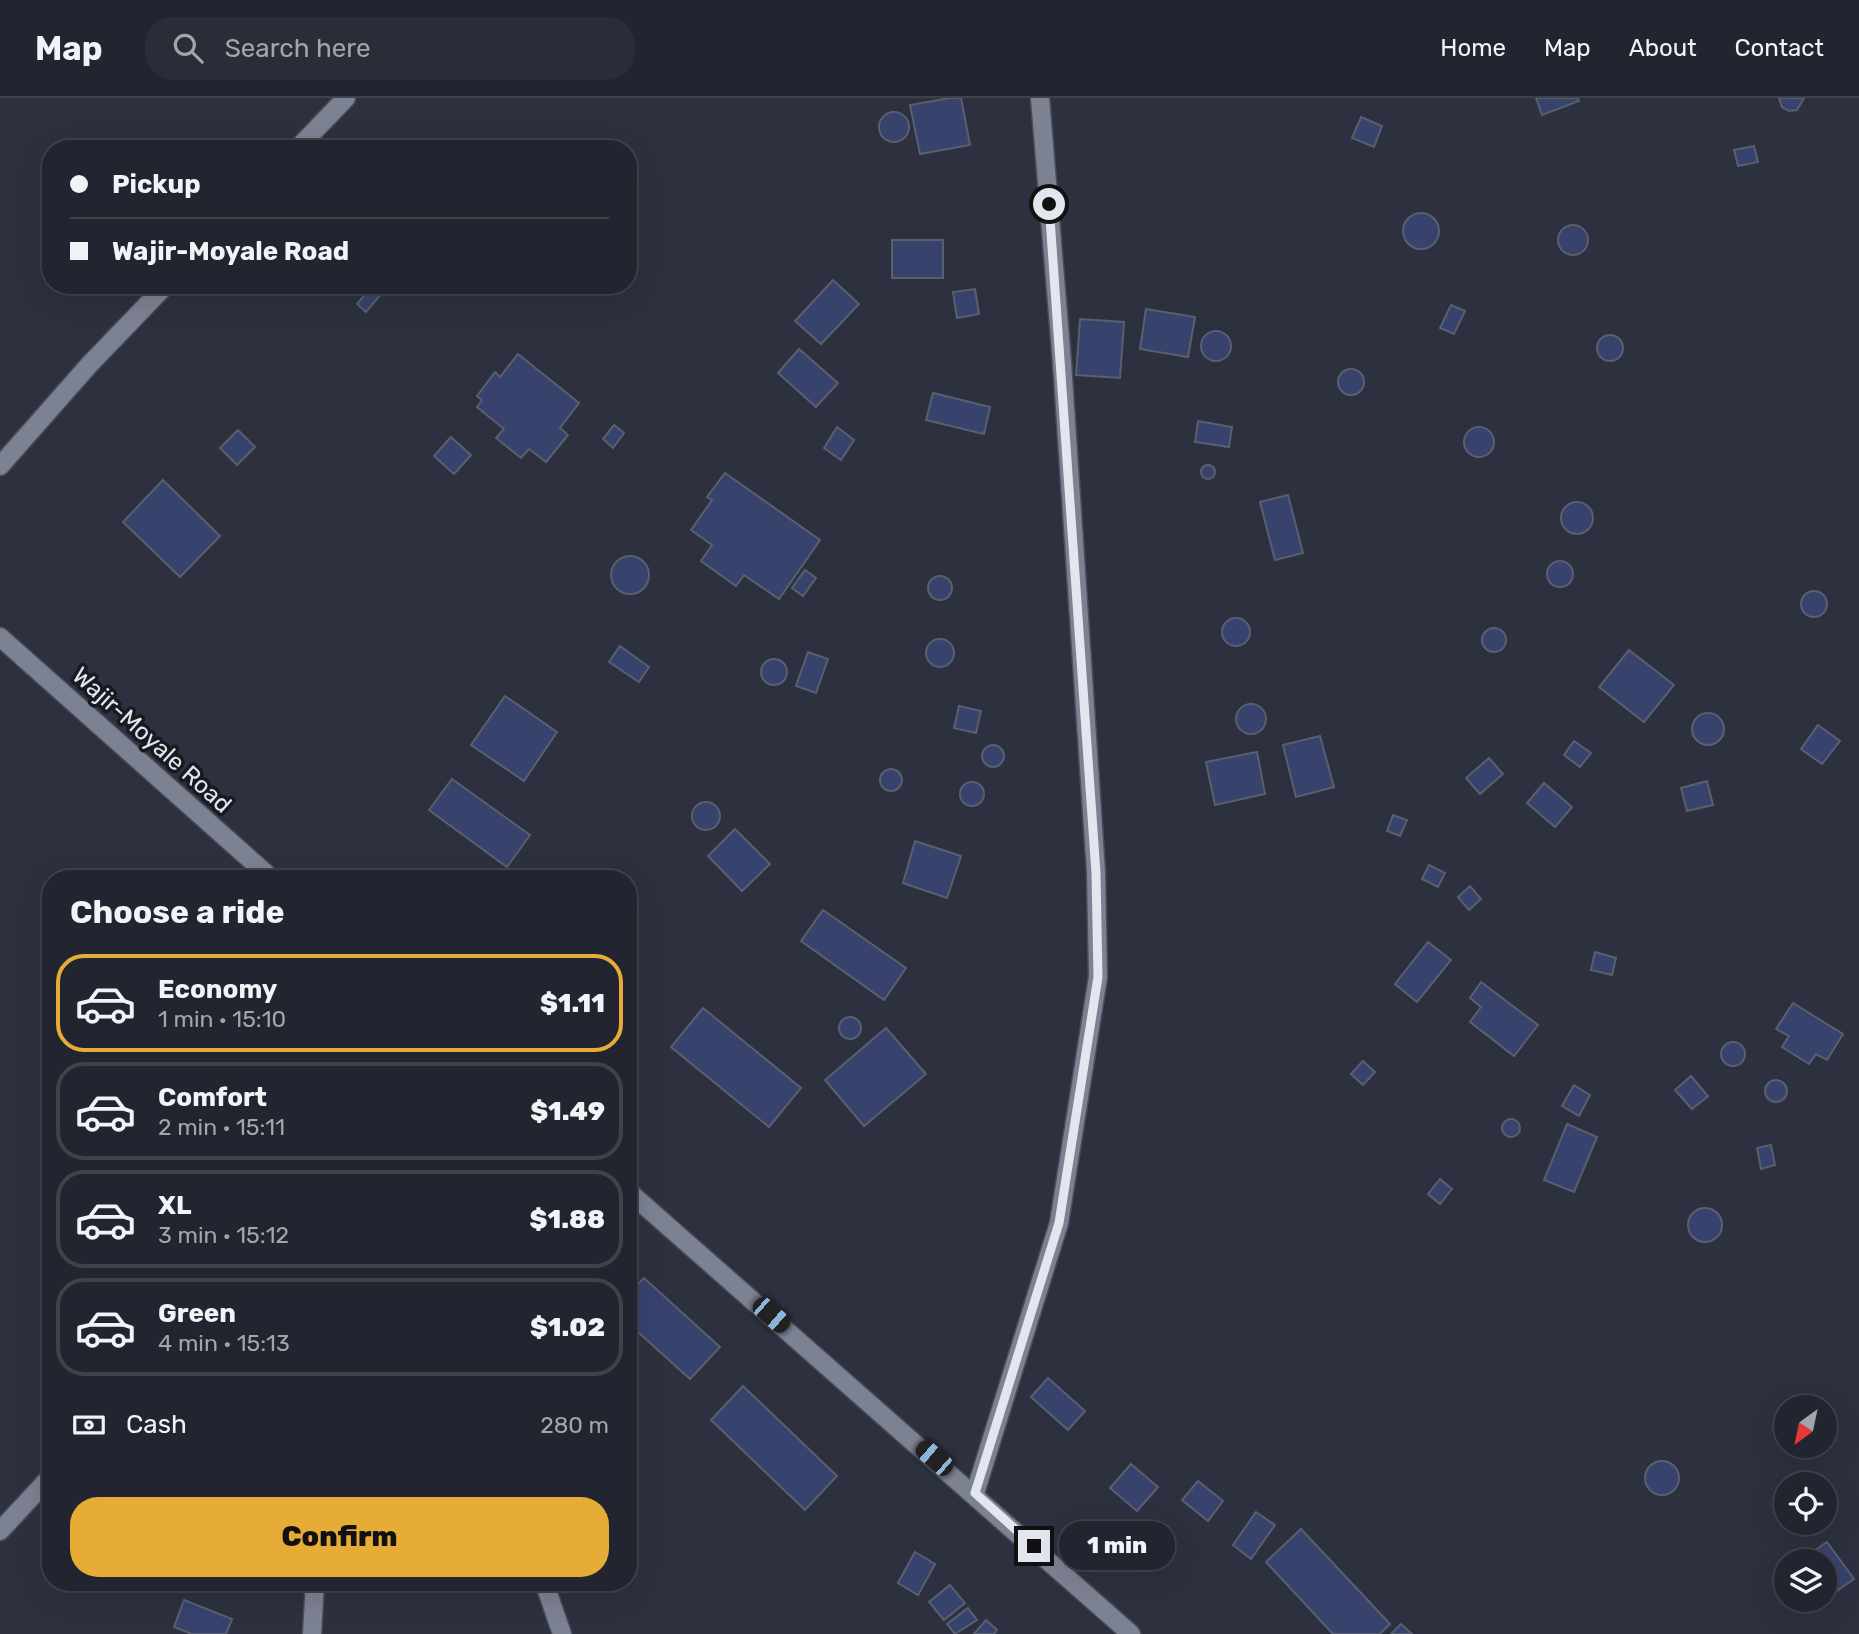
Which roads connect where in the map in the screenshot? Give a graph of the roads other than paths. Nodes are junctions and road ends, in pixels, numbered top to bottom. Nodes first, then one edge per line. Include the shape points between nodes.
1 (346, 98) edge
2 (1040, 98) edge
3 (306, 140) edge
4 (157, 294) edge
5 (0, 466) edge
6 (0, 637) edge
7 (262, 870) edge
8 (637, 1199) edge
9 (42, 1486) edge
10 (975, 1493) junction
11 (0, 1531) edge
12 (314, 1591) edge
13 (547, 1591) edge
14 (312, 1634) edge
15 (562, 1634) edge
16 (1131, 1634) edge

1 - 3 street
2 - 10 street via 1096,873 1098,977 1059,1223
4 - 5 street
6 - 7 street, Wajir-Moyale Road
8 - 10 street
9 - 11 street
10 - 16 street
12 - 14 street
13 - 15 street

